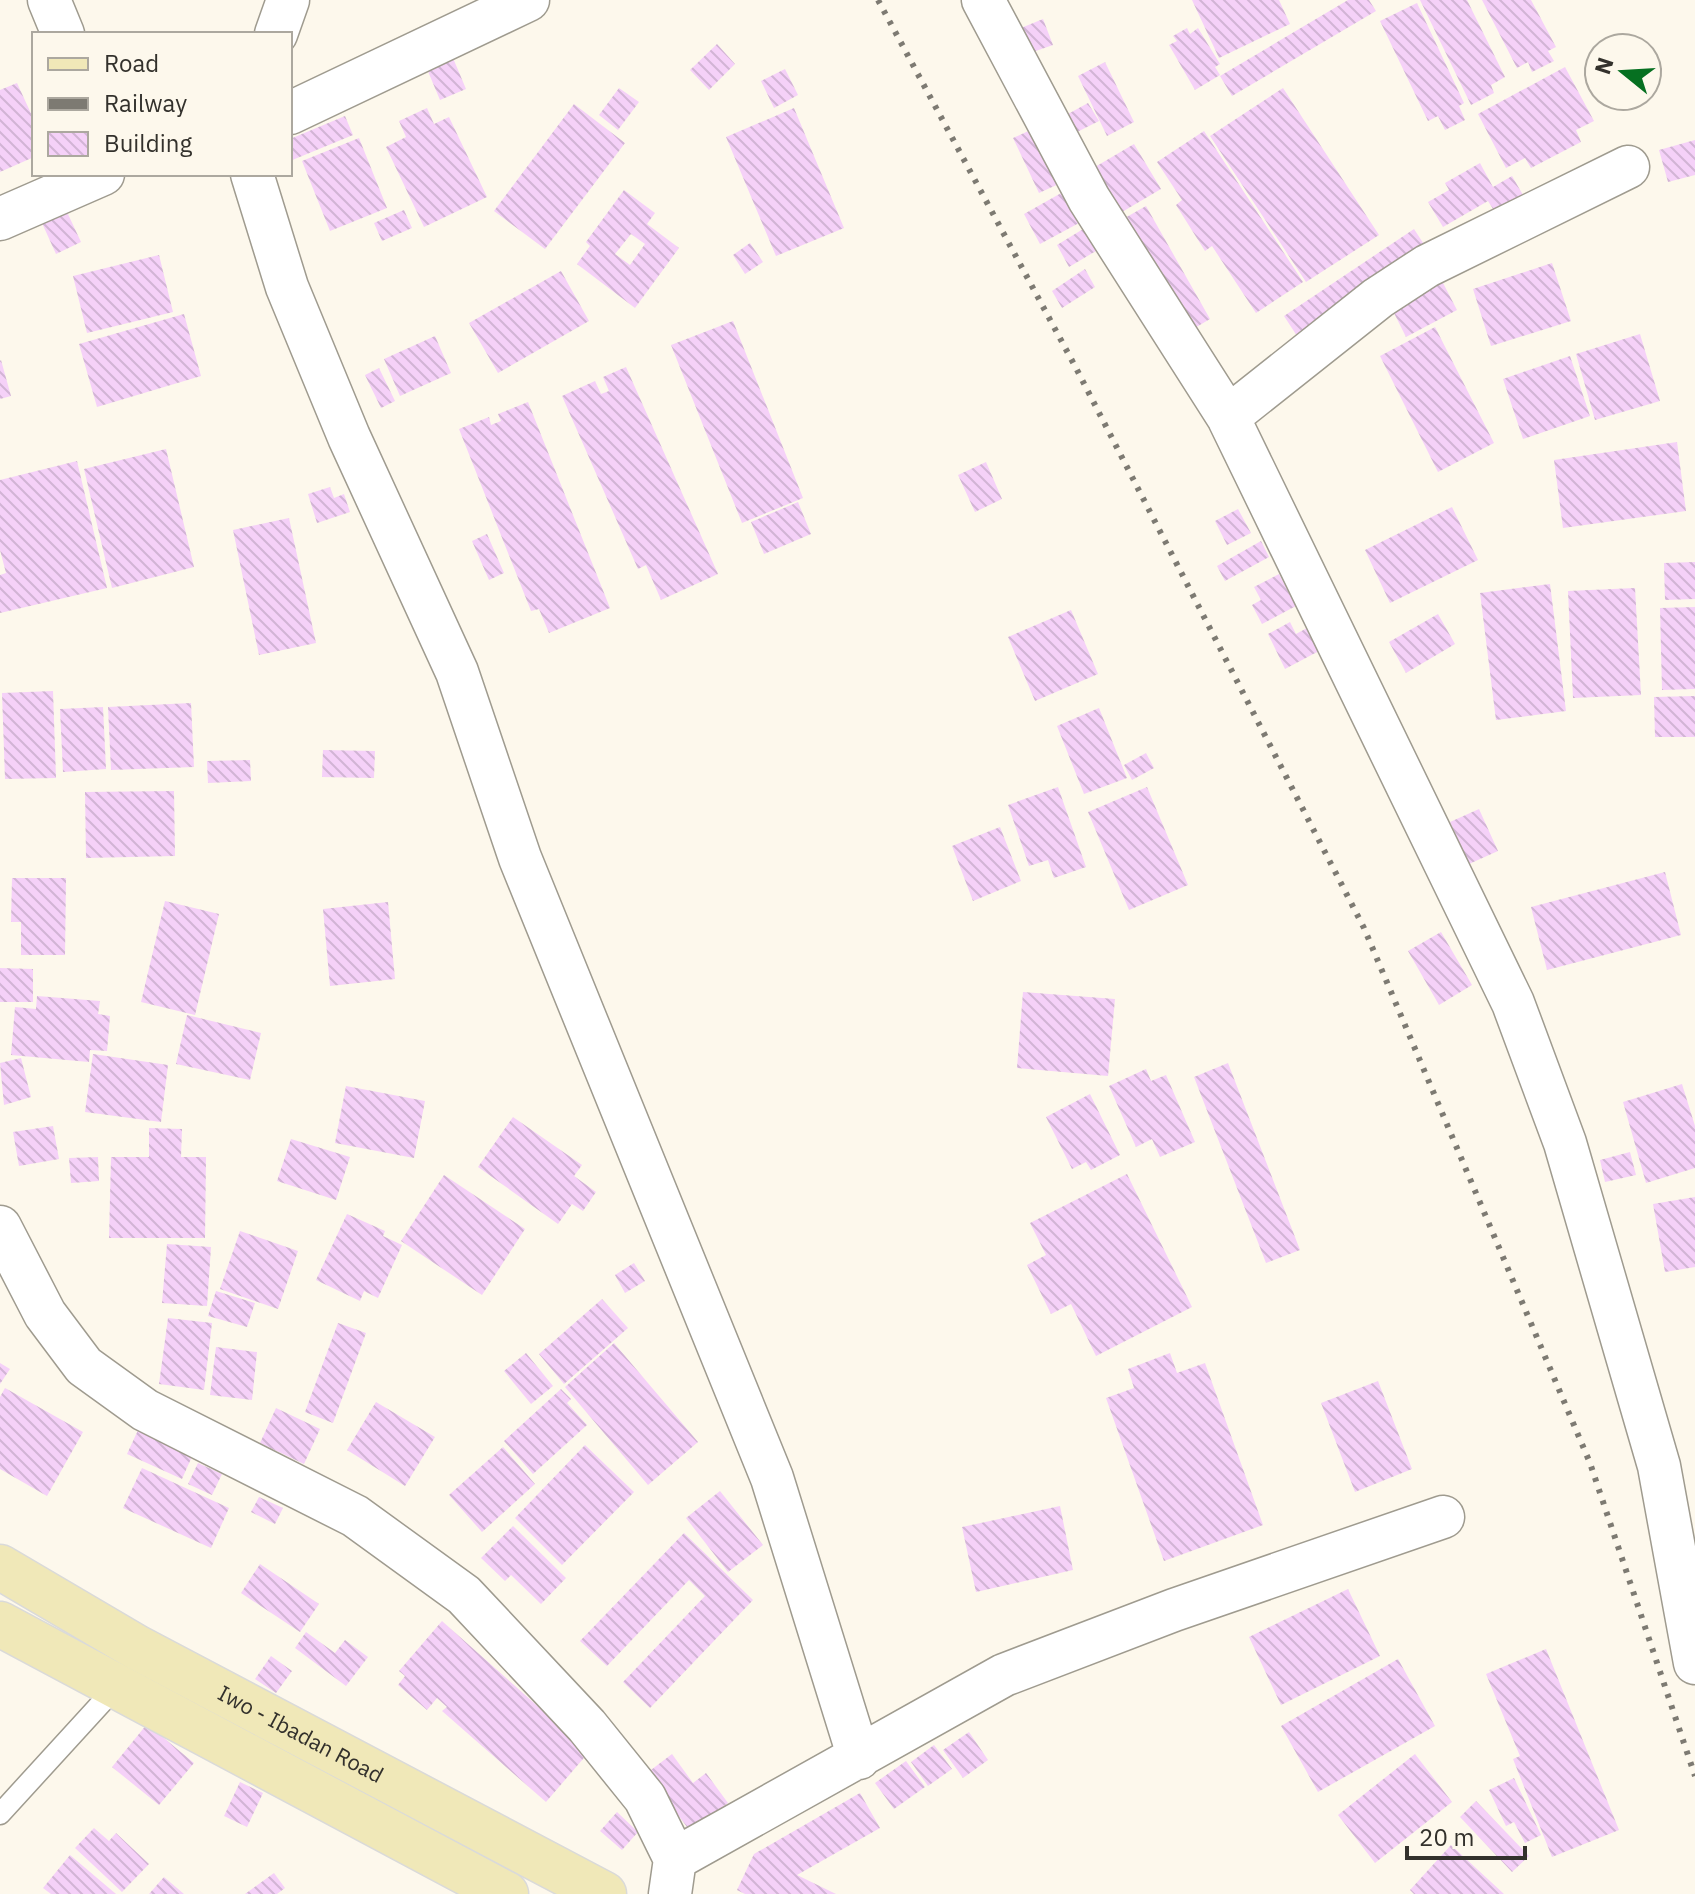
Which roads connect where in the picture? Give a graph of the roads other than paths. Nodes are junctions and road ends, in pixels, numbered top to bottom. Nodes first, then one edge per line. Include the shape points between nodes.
1 (49, 0) edge
2 (288, 0) edge
3 (528, 0) edge
4 (983, 0) edge
5 (62, 32) edge
6 (277, 32) edge
7 (292, 112) edge
8 (1628, 167) dead end
9 (98, 176) edge
10 (253, 176) edge
11 (0, 219) edge
12 (1228, 417) junction
13 (0, 1227) edge
14 (1443, 1517) dead end
15 (0, 1567) edge
16 (0, 1624) edge
17 (1695, 1663) edge
18 (117, 1686) junction
19 (859, 1758) junction
20 (0, 1814) edge
21 (672, 1877) edge
22 (506, 1894) edge
23 (604, 1894) edge

1 - 5 street
2 - 6 street
3 - 7 street
4 - 12 street via 1089,199
8 - 12 street via 1427,266 1366,307
9 - 11 street
10 - 19 street via 287,287 457,672 520,858 772,1478
12 - 17 street via 1513,1003 1565,1143 1659,1466
13 - 21 street via 45,1314 84,1366 145,1410 355,1516 464,1595 587,1726 645,1798
14 - 19 street via 1004,1675
15 - 23 main road, Iwo - Ibadan Road via 136,1647
16 - 18 main road, Iwo - Ibadan Road
18 - 20 lane
18 - 22 main road, Iwo - Ibadan Road
19 - 21 street

